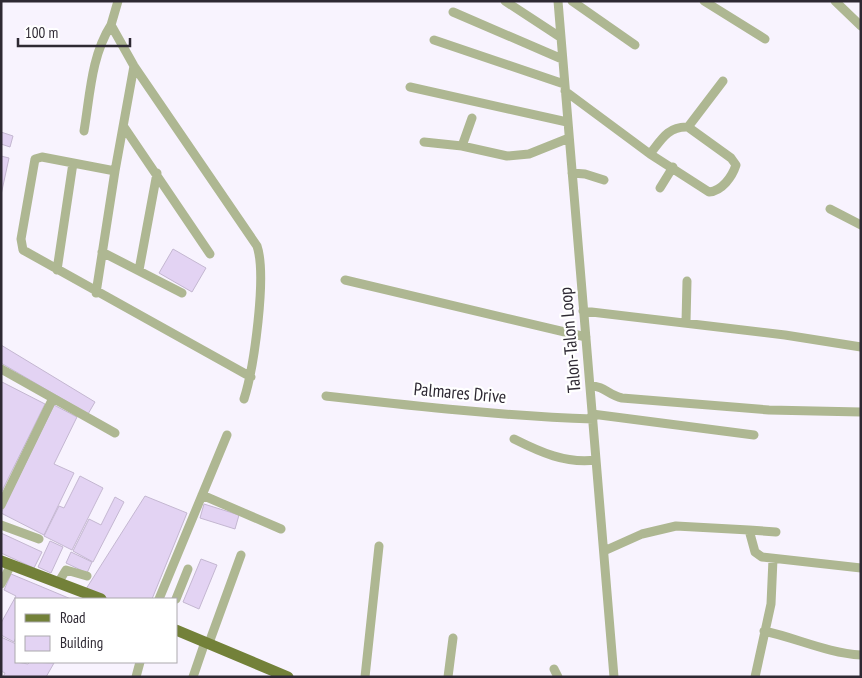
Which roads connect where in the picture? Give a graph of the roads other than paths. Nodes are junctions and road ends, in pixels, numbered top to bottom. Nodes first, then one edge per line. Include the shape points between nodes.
1 (118, 1) edge
2 (505, 1) edge
3 (558, 1) edge
4 (572, 1) edge
5 (704, 1) edge
6 (835, 1) edge
7 (453, 12) dead end
8 (111, 25) junction
9 (861, 26) edge
10 (560, 37) junction
11 (765, 39) dead end
12 (434, 40) dead end
13 (635, 45) dead end
14 (562, 59) junction
15 (134, 66) junction
16 (723, 81) dead end
17 (410, 87) dead end
18 (565, 88) junction
19 (472, 118) dead end
20 (568, 122) junction
21 (124, 127) junction
22 (688, 127) junction
23 (84, 131) dead end
24 (569, 138) junction
25 (424, 142) dead end
26 (462, 146) junction
27 (650, 154) junction
28 (73, 163) junction
29 (673, 167) junction
30 (115, 171) junction
31 (157, 173) junction
32 (572, 174) junction
33 (604, 180) dead end
34 (660, 188) dead end
35 (830, 209) dead end
36 (861, 225) edge
37 (102, 252) junction
38 (210, 254) dead end
39 (57, 270) junction
40 (139, 270) junction
41 (345, 280) dead end
42 (687, 281) dead end
43 (96, 293) junction
44 (182, 293) dead end
45 (583, 311) junction
46 (686, 322) junction
47 (586, 337) junction
48 (861, 347) edge
49 (2, 371) edge
50 (251, 377) junction
51 (590, 386) junction
52 (326, 396) dead end
53 (53, 398) junction
54 (244, 399) dead end
55 (861, 412) edge
56 (592, 417) junction
57 (115, 433) dead end
58 (226, 435) dead end
59 (754, 435) dead end
60 (514, 439) dead end
61 (596, 460) junction
62 (202, 495) junction
63 (1, 505) edge
64 (1, 525) edge
65 (281, 529) dead end
66 (748, 530) junction
67 (776, 532) dead end
68 (39, 539) dead end
69 (379, 546) dead end
70 (604, 551) junction
71 (241, 555) dead end
72 (773, 559) junction
73 (6, 563) edge
74 (861, 568) edge
75 (188, 569) dead end
76 (87, 576) dead end
77 (58, 583) junction
78 (1, 584) edge
79 (88, 597) edge
80 (159, 598) edge
81 (176, 598) edge
82 (178, 631) edge
83 (764, 632) junction
84 (453, 638) dead end
85 (207, 643) junction
86 (861, 655) edge
87 (140, 663) edge
88 (136, 677) edge
89 (193, 677) edge
90 (288, 677) edge
91 (365, 677) edge
92 (448, 677) edge
93 (614, 677) edge
94 (755, 677) edge

1 - 8 street
2 - 10 street
3 - 10 street, Talon-Talon Loop
4 - 13 street
5 - 11 street
6 - 9 street
7 - 14 street
8 - 15 street
8 - 23 street via 102,39 94,67
10 - 14 street, Talon-Talon Loop
12 - 18 street
14 - 18 street, Talon-Talon Loop
15 - 21 street
15 - 50 street via 257,246 261,264
16 - 22 street
17 - 20 street
18 - 20 street, Talon-Talon Loop
18 - 27 street
19 - 26 street
20 - 24 street, Talon-Talon Loop
21 - 30 street
21 - 31 street
22 - 27 street via 666,133
22 - 29 street via 731,158 735,169 722,187 712,192
24 - 26 street via 522,155 488,153
24 - 32 street, Talon-Talon Loop
25 - 26 street
27 - 29 street
28 - 30 street
28 - 39 street
28 - 39 street via 42,157 35,160 21,240 26,253
29 - 34 street
30 - 37 street
31 - 38 street
31 - 40 street
32 - 33 street
32 - 45 street, Talon-Talon Loop
35 - 36 street
37 - 40 street
37 - 43 street
39 - 43 street
40 - 44 street
41 - 47 street
42 - 46 street
43 - 50 street
45 - 46 street
45 - 47 street, Talon-Talon Loop
46 - 48 street
47 - 51 street, Talon-Talon Loop
49 - 53 street
50 - 54 street
51 - 55 street via 601,386 622,398 769,410
51 - 56 street, Talon-Talon Loop
52 - 56 street, Palmares Drive via 459,411
53 - 57 street
53 - 63 street
56 - 59 street, Palmares Drive
56 - 61 street, Talon-Talon Loop
58 - 62 street
60 - 61 street via 564,460
61 - 70 street, Talon-Talon Loop
62 - 65 street
62 - 80 street
64 - 68 street
66 - 67 street
66 - 70 street via 676,526 642,534
66 - 72 street via 757,554
69 - 91 street
70 - 93 street, Talon-Talon Loop
71 - 85 street
72 - 74 street
72 - 83 street via 771,604
73 - 77 main road
73 - 78 street
75 - 81 street
76 - 77 street via 66,570
77 - 79 main road
82 - 85 main road
83 - 86 street via 795,638 820,648
83 - 94 street
84 - 92 street
85 - 89 street
85 - 90 main road
87 - 88 street

